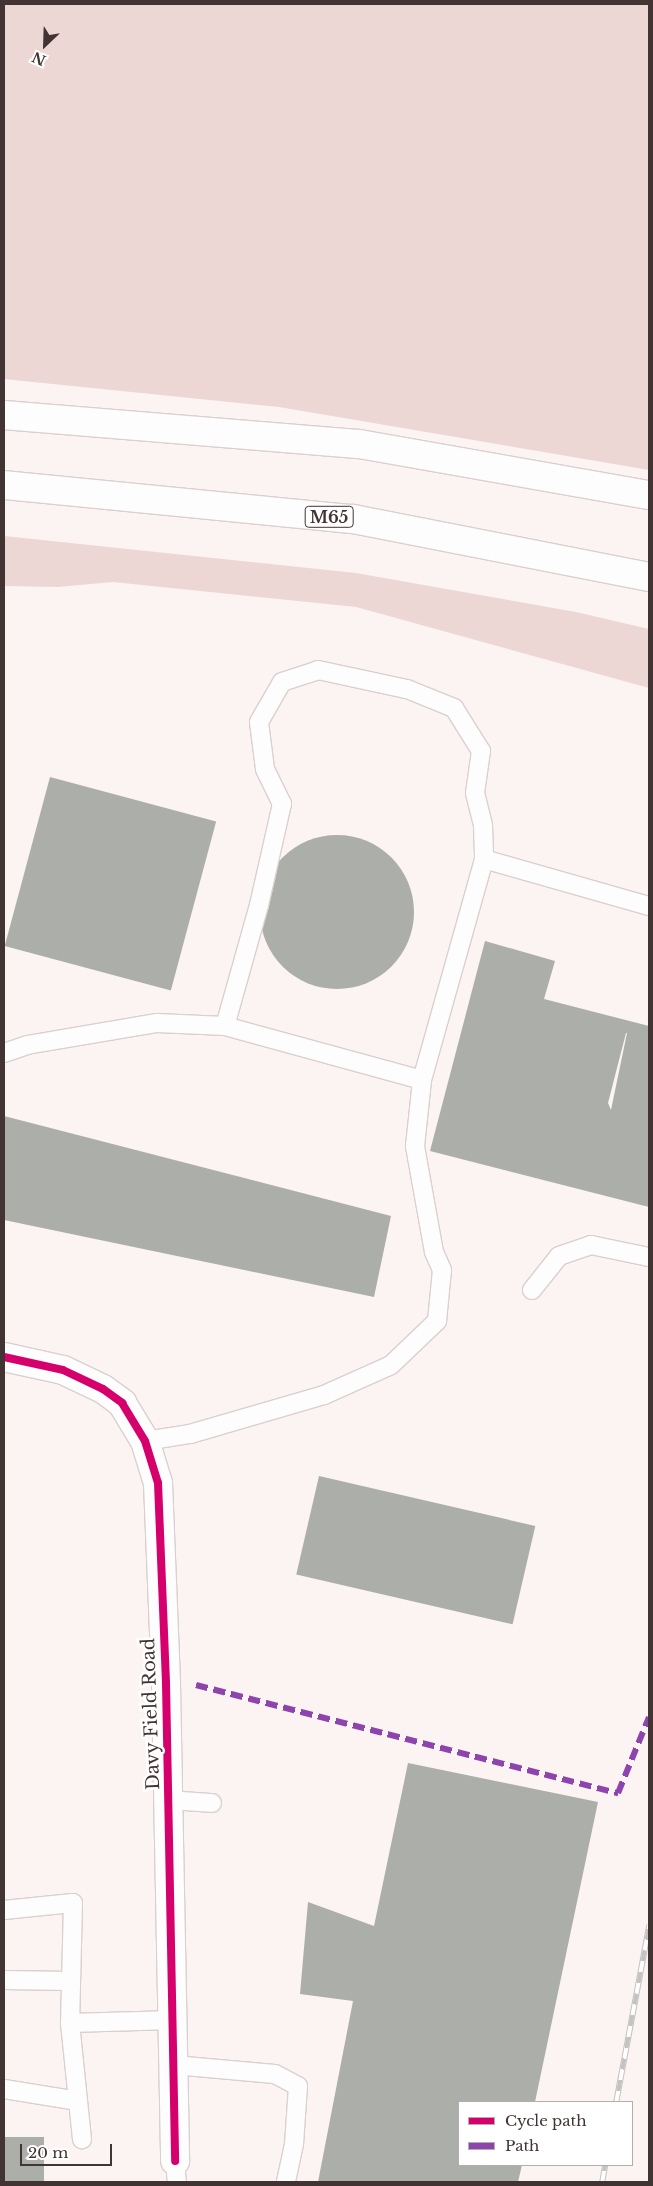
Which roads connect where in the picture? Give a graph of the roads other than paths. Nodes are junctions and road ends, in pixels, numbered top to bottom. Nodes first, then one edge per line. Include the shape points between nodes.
1 (4, 415) edge
2 (4, 485) edge
3 (649, 495) edge
4 (649, 577) edge
5 (484, 859) junction
6 (649, 906) edge
7 (225, 1026) junction
8 (4, 1053) edge
9 (422, 1080) junction
10 (649, 1257) edge
11 (532, 1290) dead end
12 (4, 1357) edge
13 (145, 1441) junction
14 (168, 1800) junction
15 (212, 1802) dead end
16 (4, 1910) edge
17 (4, 1980) edge
18 (70, 1981) junction
19 (174, 2020) junction
20 (70, 2023) junction
21 (174, 2065) junction
22 (4, 2089) edge
23 (78, 2101) junction
24 (82, 2139) dead end
25 (176, 2172) edge
26 (286, 2182) edge

1 - 3 main road via 359,444
2 - 4 main road, M65 via 353,519
5 - 6 lane
5 - 7 lane via 483,826 476,793 481,751 454,708 407,689 318,670 282,682 259,722 265,769 282,804 259,905
5 - 9 lane
7 - 8 lane via 157,1023 27,1045
7 - 9 lane
9 - 13 lane via 415,1146 434,1252 442,1270 437,1321 391,1365 324,1395 190,1434
10 - 11 lane via 591,1245 559,1256
12 - 13 main road, Davy Field Road via 63,1370 103,1389 122,1403
13 - 14 main road, Davy Field Road via 158,1483
14 - 15 lane
14 - 19 main road, Davy Field Road
16 - 18 lane via 73,1903
17 - 18 lane
18 - 20 lane
19 - 20 lane
19 - 21 main road, Davy Field Road
20 - 23 lane
21 - 25 main road, Davy Field Road
21 - 26 lane via 275,2074 298,2086 294,2144
22 - 23 lane
23 - 24 lane

